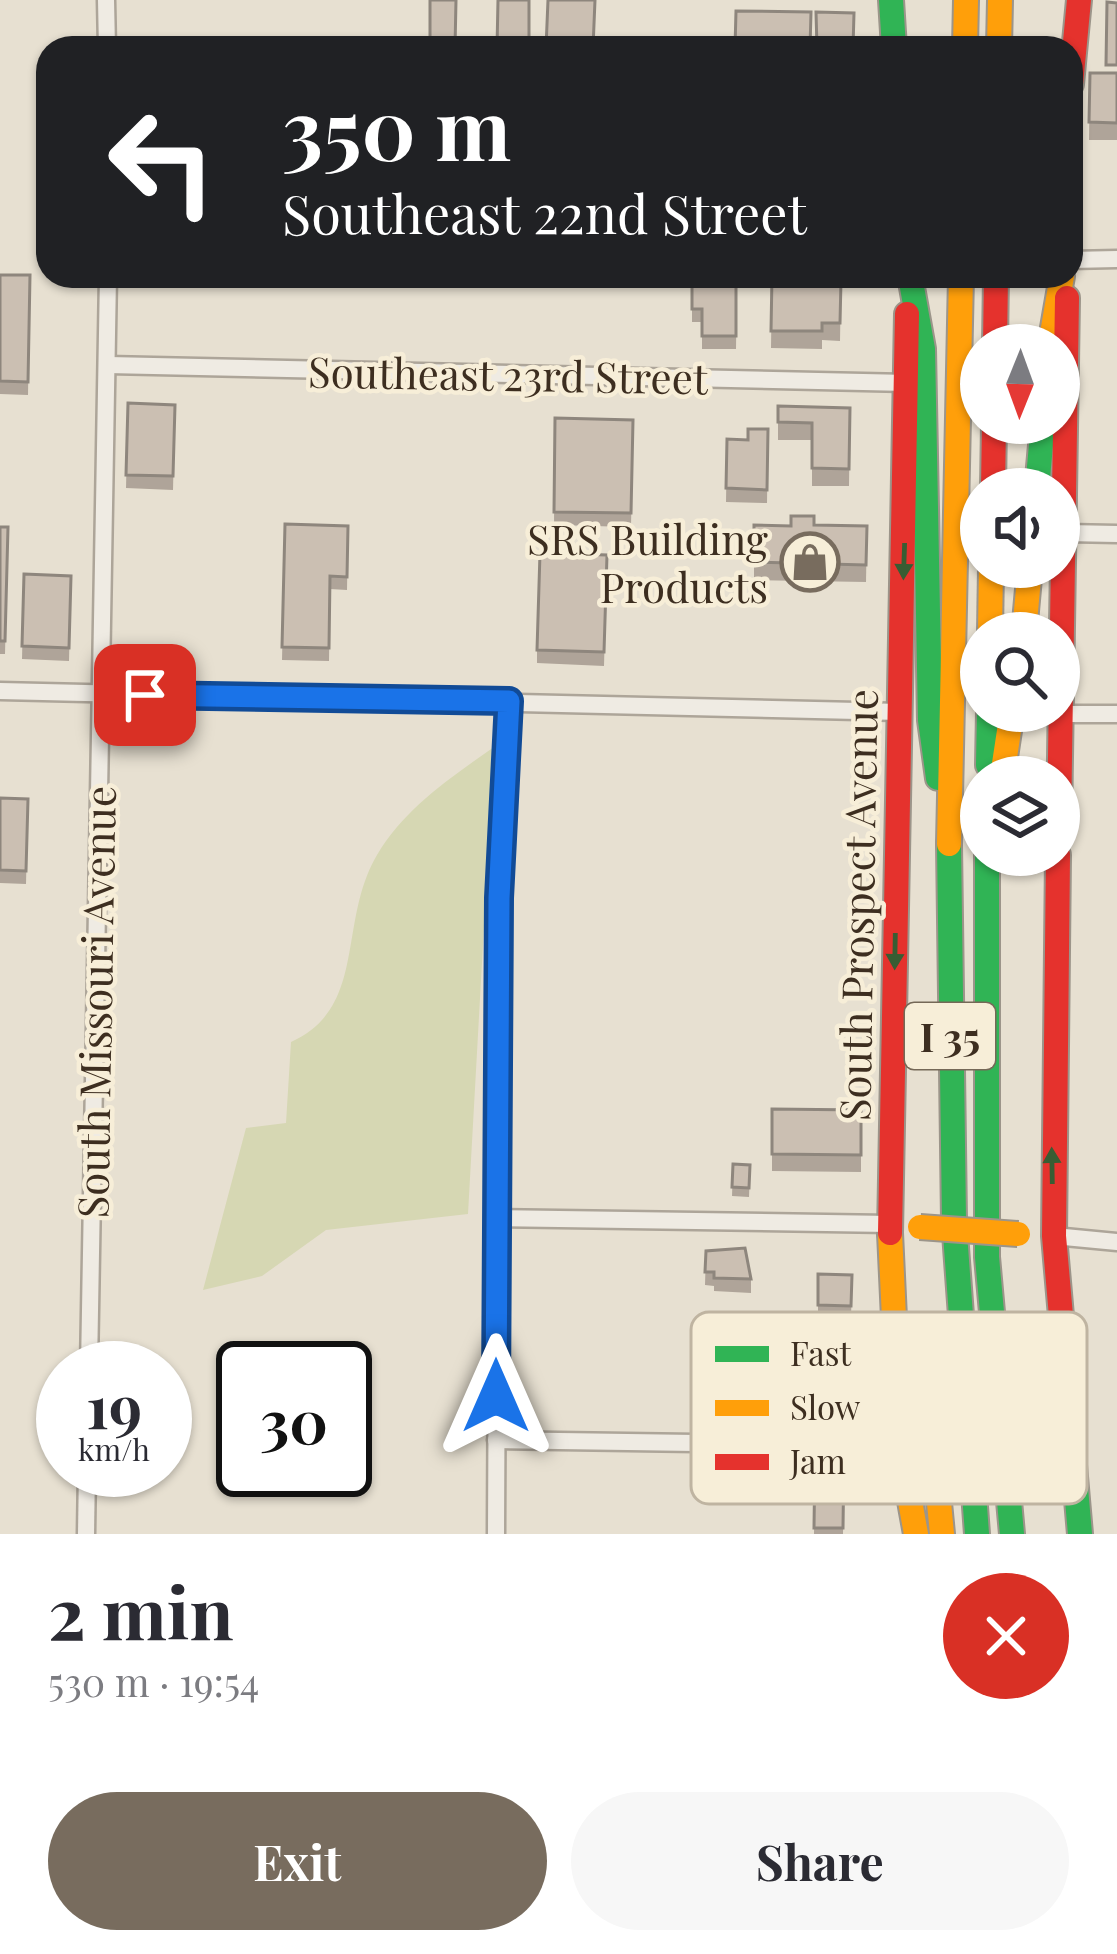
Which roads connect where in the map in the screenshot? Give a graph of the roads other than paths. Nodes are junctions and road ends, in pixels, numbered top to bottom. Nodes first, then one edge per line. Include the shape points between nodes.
1 (106, 0) edge
2 (892, 0) edge
3 (966, 0) edge
4 (1000, 0) edge
5 (1079, 0) edge
6 (106, 36) edge
7 (894, 36) edge
8 (965, 36) edge
9 (999, 36) edge
10 (1076, 36) edge
11 (1117, 259) edge
12 (1083, 260) edge
13 (108, 288) edge
14 (908, 288) edge
15 (910, 288) edge
16 (962, 288) edge
17 (996, 288) edge
18 (1062, 288) edge
19 (1065, 288) edge
20 (995, 324) edge
21 (1055, 324) edge
22 (108, 365) junction
23 (908, 383) junction
24 (1066, 468) edge
25 (1080, 533) edge
26 (1117, 534) edge
27 (0, 692) edge
28 (98, 694) junction
29 (509, 701) junction
30 (900, 712) junction
31 (1080, 714) edge
32 (1117, 714) edge
33 (987, 876) edge
34 (1058, 876) edge
35 (951, 877) junction
36 (497, 1218) junction
37 (890, 1224) junction
38 (1054, 1237) junction
39 (1117, 1242) edge
40 (953, 1258) junction
41 (894, 1312) edge
42 (948, 1312) edge
43 (958, 1312) edge
44 (991, 1312) edge
45 (1061, 1312) edge
46 (89, 1341) edge
47 (496, 1440) junction
48 (691, 1442) edge
49 (87, 1497) edge
50 (911, 1504) edge
51 (939, 1504) edge
52 (974, 1504) edge
53 (1008, 1504) edge
54 (1077, 1504) edge
55 (86, 1534) edge
56 (496, 1534) edge
57 (916, 1534) edge
58 (942, 1534) edge
59 (977, 1534) edge
60 (1016, 1534) edge
61 (1080, 1534) edge

1 - 6 street
2 - 7 main road
3 - 8 main road
4 - 9 main road
5 - 10 main road
11 - 12 street
13 - 22 street, South Missouri Avenue
14 - 23 main road, South Prospect Avenue
15 - 35 main road via 923,349 930,720
16 - 35 main road, I 35
17 - 20 main road
18 - 21 main road
19 - 24 main road
22 - 23 street, Southeast 23rd Street
22 - 28 street, South Missouri Avenue
23 -> 30 main road, South Prospect Avenue
25 - 26 street
27 - 28 street
28 - 29 street
28 - 46 street, South Missouri Avenue
29 - 30 street
29 - 36 street
30 -> 37 main road, South Prospect Avenue
31 - 32 street
33 - 44 main road, I 35
38 -> 34 main road
35 - 40 main road, I 35
36 - 37 street
36 - 47 street
37 - 38 main road, bridge
37 - 41 main road, South Prospect Avenue
38 - 39 street
38 - 45 main road
40 - 42 main road
40 - 43 main road, I 35
47 - 48 street
47 - 56 street
49 - 55 street
50 - 57 main road, South Prospect Avenue
51 - 58 main road
52 - 59 main road, I 35
53 - 60 main road, I 35
54 - 61 main road

